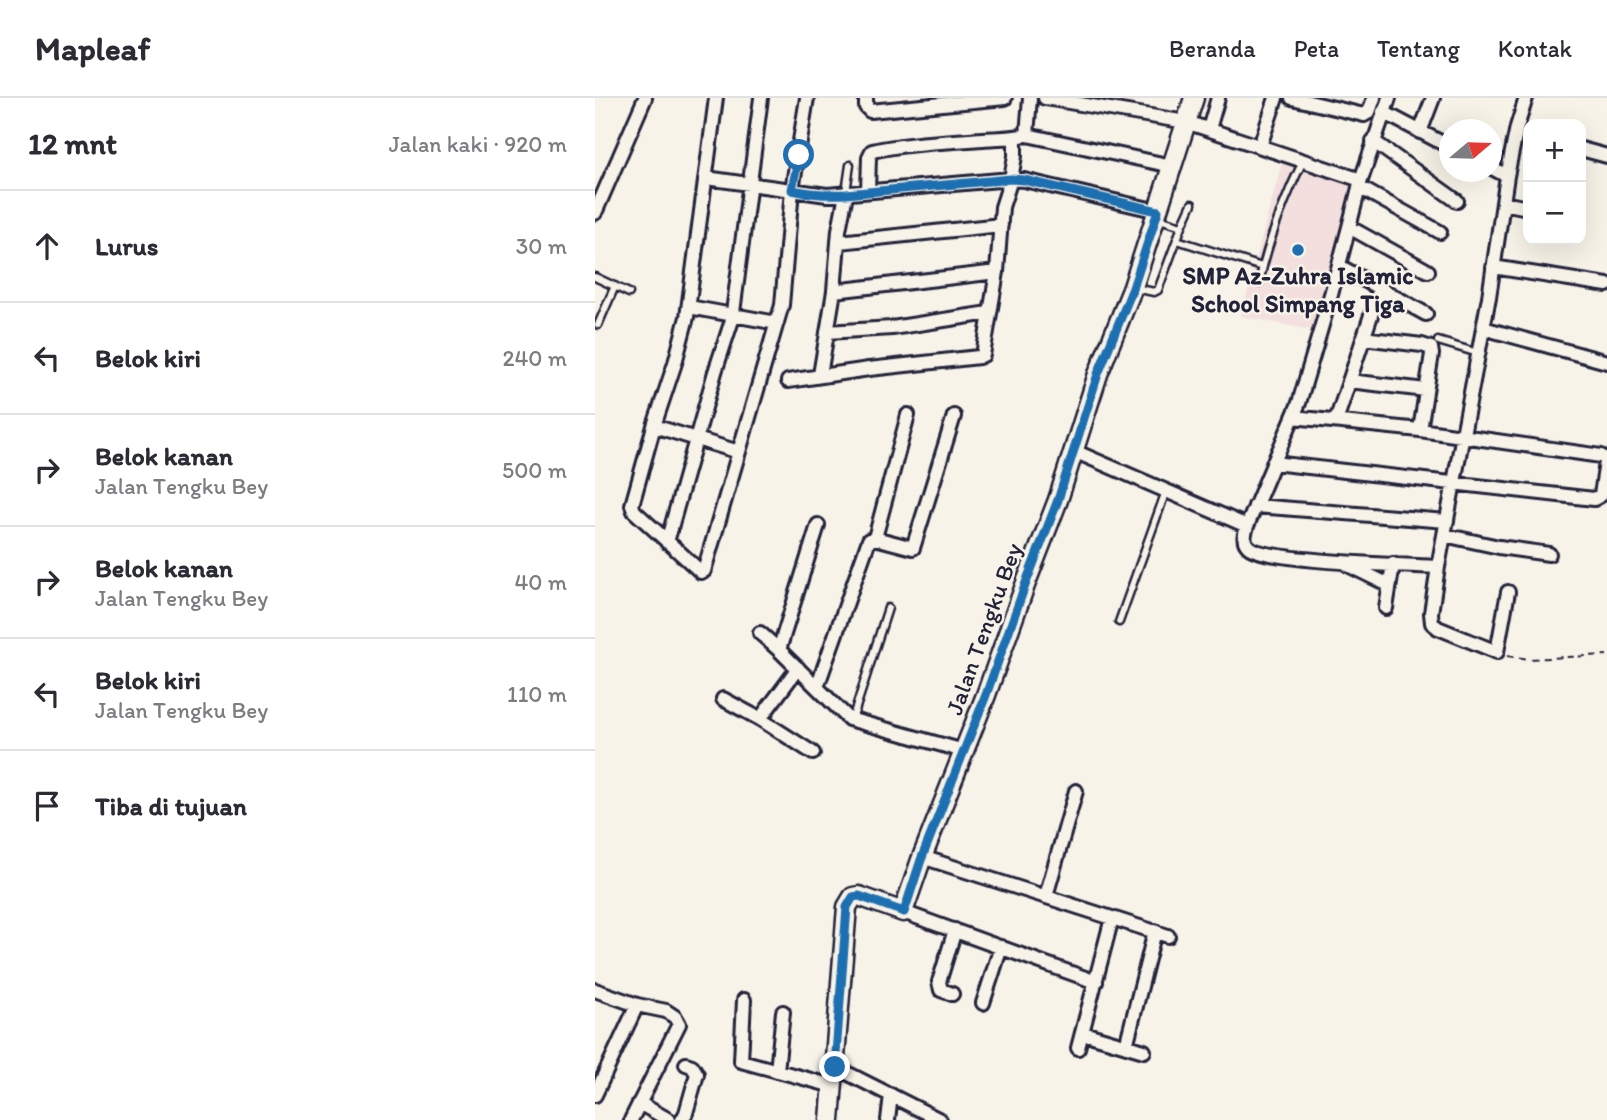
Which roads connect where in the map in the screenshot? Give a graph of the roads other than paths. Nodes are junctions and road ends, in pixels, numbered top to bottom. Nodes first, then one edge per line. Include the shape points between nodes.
1 (645, 98) edge
2 (716, 98) edge
3 (761, 98) edge
4 (807, 98) edge
5 (1005, 98) edge
6 (1030, 98) edge
7 (1045, 98) edge
8 (1194, 98) edge
9 (1218, 98) edge
10 (1276, 98) edge
11 (1292, 98) edge
12 (1374, 98) edge
13 (1389, 98) edge
14 (1433, 98) edge
15 (1526, 98) edge
16 (908, 102) edge
17 (1325, 102) edge
18 (868, 104) edge
19 (1383, 112) junction
20 (1186, 122) junction
21 (1209, 130) junction
22 (1420, 132) junction
23 (1522, 133) edge
24 (1021, 136) junction
25 (1373, 141) junction
26 (1439, 142) edge
27 (1260, 146) junction
28 (1586, 150) edge
29 (1607, 156) edge
30 (1303, 160) junction
31 (850, 166) dead end
32 (1172, 166) junction
33 (1502, 173) edge
34 (1507, 176) junction
35 (706, 178) junction
36 (1011, 179) junction
37 (749, 184) junction
38 (1360, 184) junction
39 (792, 190) junction
40 (868, 191) junction
41 (846, 194) junction
42 (1457, 201) dead end
43 (1192, 204) dead end
44 (1503, 204) junction
45 (1523, 207) edge
46 (595, 213) edge
47 (1157, 214) junction
48 (1002, 225) junction
49 (1182, 226) junction
50 (1349, 227) junction
51 (1440, 232) dead end
52 (1177, 240) junction
53 (839, 242) junction
54 (1339, 266) junction
55 (1262, 267) junction
56 (1493, 267) junction
57 (1428, 271) dead end
58 (997, 272) junction
59 (595, 277) edge
60 (1259, 283) dead end
61 (1607, 285) edge
62 (615, 286) junction
63 (1133, 288) junction
64 (1380, 288) junction
65 (834, 291) junction
66 (629, 293) dead end
67 (689, 307) junction
68 (989, 313) junction
69 (732, 314) junction
70 (1426, 314) dead end
71 (777, 323) junction
72 (598, 325) dead end
73 (1483, 328) junction
74 (827, 332) junction
75 (1363, 338) junction
76 (1438, 341) dead end
77 (1478, 353) junction
78 (1607, 362) edge
79 (820, 376) junction
80 (788, 381) dead end
81 (1349, 381) junction
82 (1426, 390) junction
83 (908, 415) dead end
84 (954, 416) dead end
85 (1293, 417) junction
86 (1336, 421) junction
87 (654, 426) junction
88 (1420, 430) junction
89 (1463, 437) junction
90 (697, 439) junction
91 (1074, 451) junction
92 (739, 452) junction
93 (1273, 463) junction
94 (1454, 482) junction
95 (1166, 491) junction
96 (1255, 506) junction
97 (1447, 521) junction
98 (818, 525) dead end
99 (1247, 526) junction
100 (1444, 535) junction
101 (875, 538) junction
102 (667, 542) junction
103 (1549, 554) dead end
104 (1342, 562) junction
105 (1393, 564) junction
106 (1438, 567) junction
107 (1389, 585) junction
108 (1508, 593) dead end
109 (888, 608) dead end
110 (1385, 608) dead end
111 (1119, 622) dead end
112 (760, 633) dead end
113 (779, 650) junction
114 (798, 668) junction
115 (817, 687) junction
116 (723, 699) dead end
117 (760, 719) junction
118 (852, 720) junction
119 (964, 751) junction
120 (813, 753) dead end
121 (1076, 791) dead end
122 (922, 858) junction
123 (1046, 895) junction
124 (904, 912) junction
125 (1112, 918) junction
126 (955, 930) junction
127 (1155, 931) junction
128 (1168, 936) dead end
129 (1001, 947) junction
130 (1096, 982) junction
131 (596, 992) edge
132 (952, 994) dead end
133 (744, 1000) dead end
134 (983, 1003) dead end
135 (637, 1005) junction
136 (783, 1012) dead end
137 (1083, 1033) junction
138 (1126, 1046) junction
139 (1078, 1048) dead end
140 (1144, 1051) dead end
141 (686, 1064) dead end
142 (835, 1067) junction
143 (777, 1072) junction
144 (833, 1086) junction
145 (595, 1095) edge
146 (891, 1095) junction
147 (639, 1103) junction
148 (631, 1120) edge
149 (669, 1120) edge
150 (682, 1120) edge
151 (830, 1120) edge
152 (888, 1120) edge
153 (940, 1120) edge

1 - 46 street
2 - 35 street
3 - 37 street
4 - 39 street
5 - 16 street
6 - 24 street
7 - 20 street
8 - 20 main road, Jalan Tengku Bey
9 - 21 street
10 - 27 street
11 - 17 street
12 - 17 street via 1364,115
13 - 19 street
14 - 22 street
15 - 23 street
16 - 18 street
19 - 22 street
19 - 25 street
20 - 21 street
20 - 32 main road, Jalan Tengku Bey
21 - 27 street
22 - 26 street
23 - 34 street
24 - 32 street
24 - 36 street
24 - 40 street via 872,151
25 - 38 street
25 - 42 street
27 - 30 street
28 - 29 street
30 - 38 street
30 - 55 lane
31 - 41 lane
32 - 47 main road, Jalan Tengku Bey
33 - 34 street
34 - 44 street
35 - 37 street
35 - 67 street
36 - 40 street
36 - 47 street
36 - 48 street
37 - 39 street
37 - 69 street
38 - 50 street
38 - 51 street
39 - 41 street
39 - 71 street
40 - 41 street
41 - 53 street
43 - 49 lane
44 - 45 street
44 - 56 street
47 - 49 lane
47 - 63 main road, Jalan Tengku Bey
48 - 53 street
48 - 58 street
49 - 52 lane
50 - 54 street
50 - 57 street
52 - 55 lane
52 - 63 lane via 1158,290
53 - 65 street
54 - 64 street
54 - 85 street
55 - 60 lane
56 - 61 street
56 - 73 street
58 - 65 street
58 - 68 street
59 - 62 lane
62 - 66 lane
62 - 72 lane
63 - 91 main road, Jalan Tengku Bey via 1098,374
64 - 70 street
64 - 75 street
65 - 74 street
67 - 69 street
67 - 87 street
68 - 74 street via 892,328
68 - 79 street via 981,356
69 - 71 street
69 - 90 street
71 - 92 street
73 - 77 street
73 - 78 street
74 - 79 street
75 - 81 street
75 - 82 street via 1430,348
76 - 77 lane
77 - 89 street
79 - 80 street
81 - 82 street
81 - 86 street
82 - 88 street
83 - 101 street
84 - 101 street via 913,548
85 - 86 street
85 - 93 street
86 - 88 street
87 - 90 street
87 - 102 street via 632,505
88 - 89 street
89 - 94 street
89 - 94 street via 1603,457 1601,495 1594,499
90 - 92 street
90 - 102 street
91 - 95 street
91 - 119 main road, Jalan Tengku Bey
92 - 102 street via 704,571 698,571
93 - 94 street
93 - 96 street
94 - 97 street
95 - 99 street
95 - 111 lane
96 - 97 street
96 - 99 street
97 - 100 street
98 - 113 street
99 - 104 street via 1244,536 1251,550
100 - 103 street
100 - 106 street
101 - 115 street via 869,540
104 - 105 street
104 - 107 street
105 - 106 street
105 - 107 street
106 - 108 street via 1432,623 1497,652
107 - 110 street
109 - 118 lane
112 - 113 street
113 - 114 street
114 - 115 street
114 - 117 street
115 - 118 street
116 - 117 street
117 - 120 street
118 - 119 street
119 - 122 main road, Jalan Tengku Bey
121 - 123 street
122 - 123 street
122 - 124 main road, Jalan Tengku Bey
123 - 125 street
124 - 126 street
124 - 142 main road via 859,896 847,907
125 - 127 street
125 - 130 street
126 - 129 street
126 - 132 street via 939,982 941,990
127 - 128 street
127 - 138 street
129 - 130 street
129 - 134 street
130 - 137 street
131 - 135 street
133 - 143 street via 740,1059
135 - 145 street
135 - 147 street via 672,1013 679,1024
136 - 143 street
137 - 138 street
137 - 139 street
138 - 140 street
141 - 150 street via 696,1070 697,1077
142 - 144 main road
142 - 146 street
143 - 144 street
144 - 151 main road
146 - 152 street
146 - 153 street
147 - 148 street
147 - 149 street

